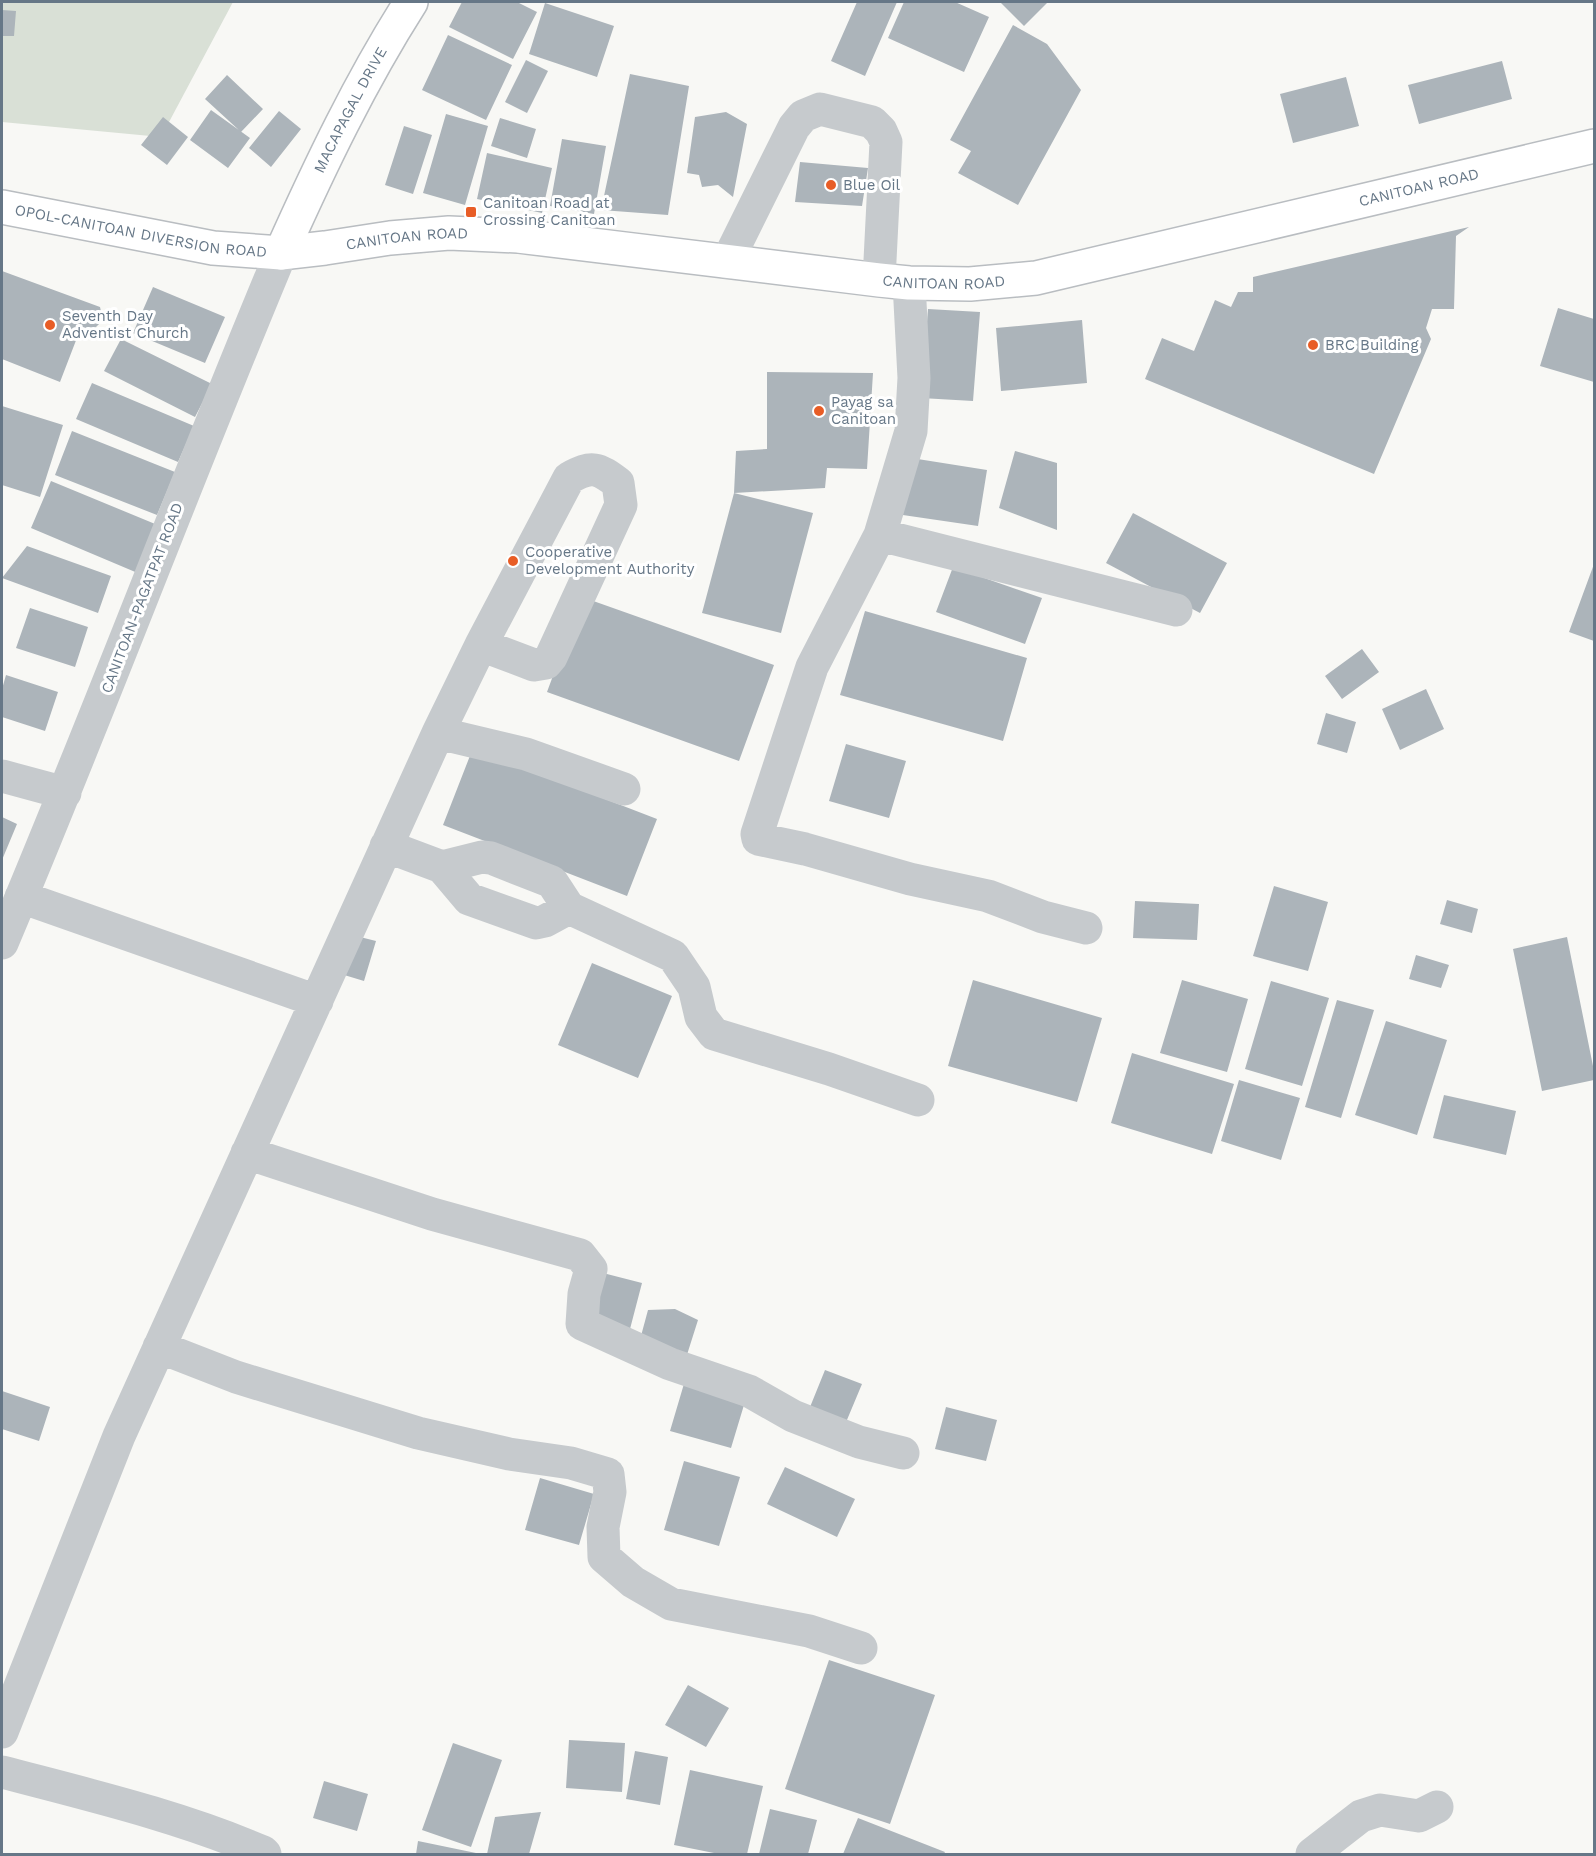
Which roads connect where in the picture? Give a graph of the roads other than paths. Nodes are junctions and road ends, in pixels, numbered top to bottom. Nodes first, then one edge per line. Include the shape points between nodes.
1 (411, 2) edge
2 (1594, 146) edge
3 (2, 207) edge
4 (281, 253) junction
5 (727, 262) junction
6 (894, 281) junction
7 (880, 535) junction
8 (1176, 610) dead end
9 (481, 645) junction
10 (438, 733) junction
11 (2, 776) edge
12 (624, 789) dead end
13 (65, 793) junction
14 (386, 846) junction
15 (442, 867) junction
16 (21, 897) junction
17 (569, 908) junction
18 (1086, 928) dead end
19 (2, 943) edge
20 (316, 1001) junction
21 (918, 1100) dead end
22 (247, 1153) junction
23 (159, 1347) junction
24 (903, 1453) dead end
25 (861, 1648) dead end
26 (2, 1732) edge
27 (2, 1772) edge
28 (1437, 1807) dead end
29 (265, 1854) edge
30 (1312, 1854) edge

1 - 4 main road, MACAPAGAL DRIVE via 327,150
2 - 6 main road, CANITOAN ROAD via 1036,278 970,284
3 - 4 main road, OPOL-CANITOAN DIVERSION ROAD via 213,248
4 - 5 main road, CANITOAN ROAD via 390,237 448,234 518,236
4 - 13 street, CANITOAN-PAGATPAT ROAD
5 - 6 main road, CANITOAN ROAD
5 - 6 street via 794,127 802,116 820,109 872,122 886,142
6 - 7 street via 914,378 911,430
7 - 8 street
7 - 18 street via 812,667 758,839 988,896
9 - 9 street via 534,665 546,663 621,505 618,483 601,471 585,469 569,478
9 - 10 street
10 - 12 street via 526,754
10 - 14 street
11 - 13 street
13 - 16 street, CANITOAN-PAGATPAT ROAD
14 - 15 street
14 - 20 street
15 - 17 street via 491,858 552,882
15 - 17 street via 469,899 536,923
16 - 19 street, CANITOAN-PAGATPAT ROAD
16 - 20 street
17 - 21 street via 672,956 694,987 701,1017 714,1034
20 - 22 street
22 - 23 street
22 - 24 street via 432,1214 580,1256 591,1269 582,1324 670,1364 749,1391 793,1416 859,1442
23 - 25 street via 236,1377 418,1433 509,1454 571,1462 608,1474 604,1557 633,1582 671,1605 809,1631
23 - 26 street via 119,1436
27 - 29 street via 158,1814
28 - 30 street via 1419,1816 1380,1810 1361,1816

